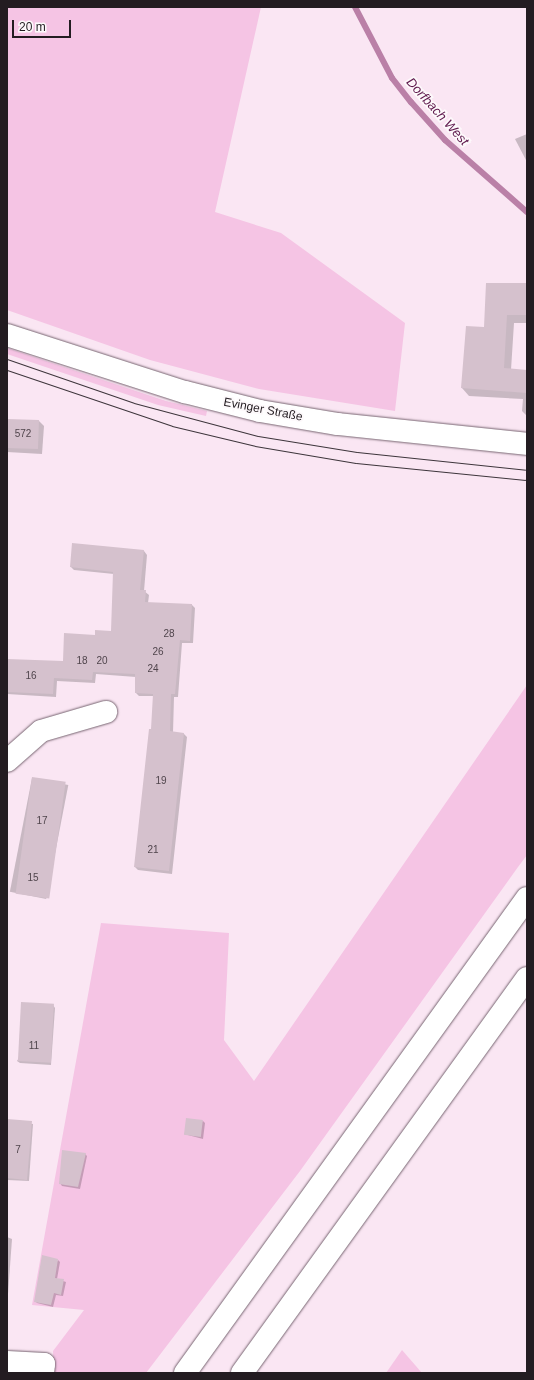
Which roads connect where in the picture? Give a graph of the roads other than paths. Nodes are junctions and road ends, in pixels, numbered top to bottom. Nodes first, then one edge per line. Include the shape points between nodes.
1 (7, 335) edge
2 (527, 444) edge
3 (106, 712) dead end
4 (7, 761) edge
5 (527, 898) edge
6 (527, 978) edge
7 (7, 1362) edge
8 (44, 1373) edge
9 (185, 1373) edge
10 (242, 1373) edge

1 - 2 main road, Evinger Straße via 185,392 260,411 338,424
3 - 4 main road via 41,731
5 - 9 main road
6 - 10 main road
7 - 8 main road via 44,1364

